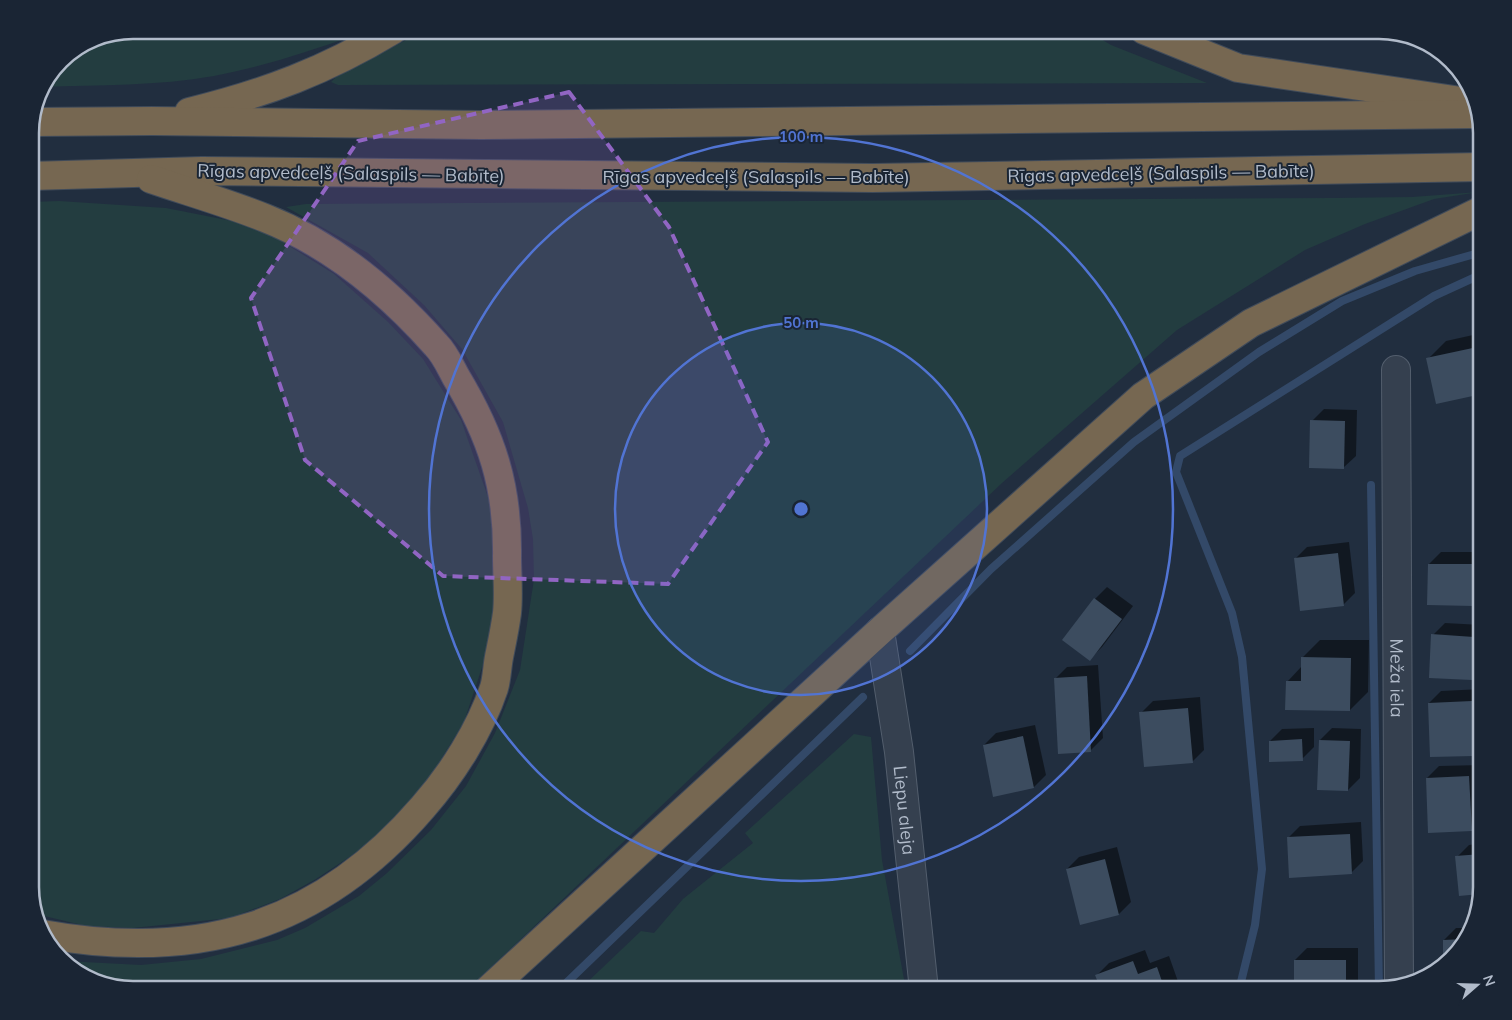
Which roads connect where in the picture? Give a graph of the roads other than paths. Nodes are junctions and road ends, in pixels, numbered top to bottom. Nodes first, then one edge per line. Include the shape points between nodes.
1 (378, 39) edge
2 (1166, 39) edge
3 (1468, 102) edge
4 (1471, 114) edge
5 (152, 121) junction
6 (40, 122) edge
7 (1473, 167) edge
8 (136, 173) junction
9 (39, 176) edge
10 (1473, 214) edge
11 (1396, 370) dead end
12 (880, 631) junction
13 (52, 936) edge
14 (87, 942) junction
15 (58, 944) edge
16 (1399, 979) edge
17 (498, 981) edge
18 (923, 981) edge

1 - 5 highway via 308,76 231,102
2 - 3 highway via 1238,68
4 - 5 highway via 481,125
5 - 6 highway
7 - 8 highway, Rīgas apvedceļš (Salaspils — Babīte) via 873,178 222,171
8 - 9 highway, Rīgas apvedceļš (Salaspils — Babīte)
8 - 14 highway via 265,218 298,233 341,258 393,301 439,347 472,404 497,461 508,526 507,611 494,688 475,730 434,794 389,845 364,866 326,893 254,927 211,938 165,944
10 - 12 highway via 1251,323 1143,396
11 - 16 street, Meža iela
12 - 17 highway
12 - 18 street, Liepu aleja via 899,752
13 - 14 highway
14 - 15 highway

